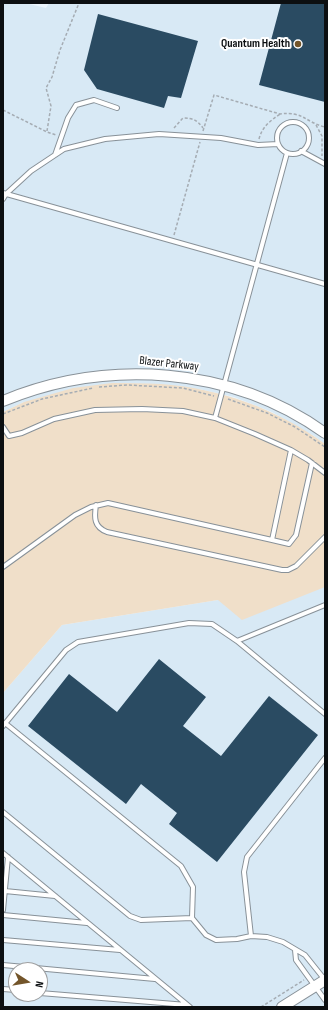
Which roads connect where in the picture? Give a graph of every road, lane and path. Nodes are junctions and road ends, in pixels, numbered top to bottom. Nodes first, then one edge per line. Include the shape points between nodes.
1 (78, 3) edge
2 (117, 108) dead end
3 (3, 110) edge
4 (280, 114) dead end
5 (316, 125) dead end
6 (174, 128) dead end
7 (204, 128) dead end
8 (47, 132) junction
9 (61, 136) junction
10 (278, 144) junction
11 (258, 145) junction
12 (301, 152) junction
13 (287, 153) junction
14 (55, 155) junction
15 (323, 164) edge
16 (5, 194) edge
17 (3, 199) edge
18 (257, 264) junction
19 (325, 284) edge
20 (223, 385) junction
21 (220, 397) junction
22 (3, 401) edge
23 (3, 414) edge
24 (214, 418) junction
25 (3, 427) edge
26 (325, 433) edge
27 (9, 436) junction
28 (3, 440) edge
29 (325, 447) edge
30 (291, 450) junction
31 (312, 463) junction
32 (325, 473) edge
33 (96, 505) junction
34 (325, 537) edge
35 (272, 540) junction
36 (3, 567) edge
37 (325, 605) edge
38 (237, 641) junction
39 (325, 714) edge
40 (4, 725) edge
41 (325, 758) edge
42 (3, 812) edge
43 (3, 853) edge
44 (8, 857) junction
45 (5, 891) junction
46 (55, 896) junction
47 (3, 910) edge
48 (3, 915) edge
49 (192, 918) junction
50 (87, 923) junction
51 (251, 936) junction
52 (3, 940) edge
53 (120, 950) junction
54 (296, 950) junction
55 (3, 965) edge
56 (308, 977) junction
57 (155, 979) junction
58 (325, 980) edge
59 (315, 986) junction
60 (48, 993) edge
61 (325, 1000) edge
62 (188, 1006) edge
63 (261, 1007) edge
64 (282, 1007) edge

1 - 8 path via 46,88 51,106
2 - 9 lane via 94,100 76,105
3 - 8 path
4 - 11 path via 268,122 261,132
5 - 15 path via 322,136
6 - 7 path via 183,118 192,118
8 - 9 path
9 - 14 lane
10 - 11 lane
10 - 12 lane via 277,134 282,126 297,122 305,127 309,137 306,148
10 - 13 lane
11 - 14 lane via 221,138 159,134 105,139 64,149
12 - 13 lane
12 - 15 lane
13 - 18 lane
14 - 16 lane via 31,171
16 - 17 lane
16 - 18 lane
18 - 19 lane
18 - 20 lane
20 - 21 lane
20 - 22 street, Blazer Parkway via 162,375 116,374 65,381
20 - 26 street, Blazer Parkway via 279,406
21 - 23 path via 183,388 127,385 92,388 42,399
21 - 24 lane
21 - 29 path via 267,413 295,427
24 - 27 lane via 183,411 95,410 54,419
24 - 30 lane
25 - 27 lane
27 - 28 lane
30 - 31 lane
30 - 35 lane
31 - 32 lane
31 - 35 lane via 296,535 289,544
33 - 34 lane via 97,524 100,529 107,532 282,570 296,566
33 - 35 lane via 108,503
33 - 36 lane via 75,515
37 - 38 lane
38 - 39 lane
38 - 40 lane via 212,624 189,623 78,642 66,650
40 - 49 lane via 182,866 193,887
41 - 51 lane via 247,857 244,872
42 - 49 lane via 130,916 141,920
43 - 44 lane
44 - 45 lane
44 - 46 lane
45 - 46 lane
45 - 47 lane
46 - 50 lane
48 - 50 lane
49 - 51 lane via 206,935 216,940
50 - 53 lane
51 - 54 lane via 267,937
52 - 53 lane
53 - 57 lane
54 - 56 lane via 296,960
54 - 58 lane via 305,955
55 - 57 lane
56 - 59 lane
56 - 63 path
57 - 62 lane
58 - 59 street
59 - 61 lane
59 - 64 street
60 - 62 lane

